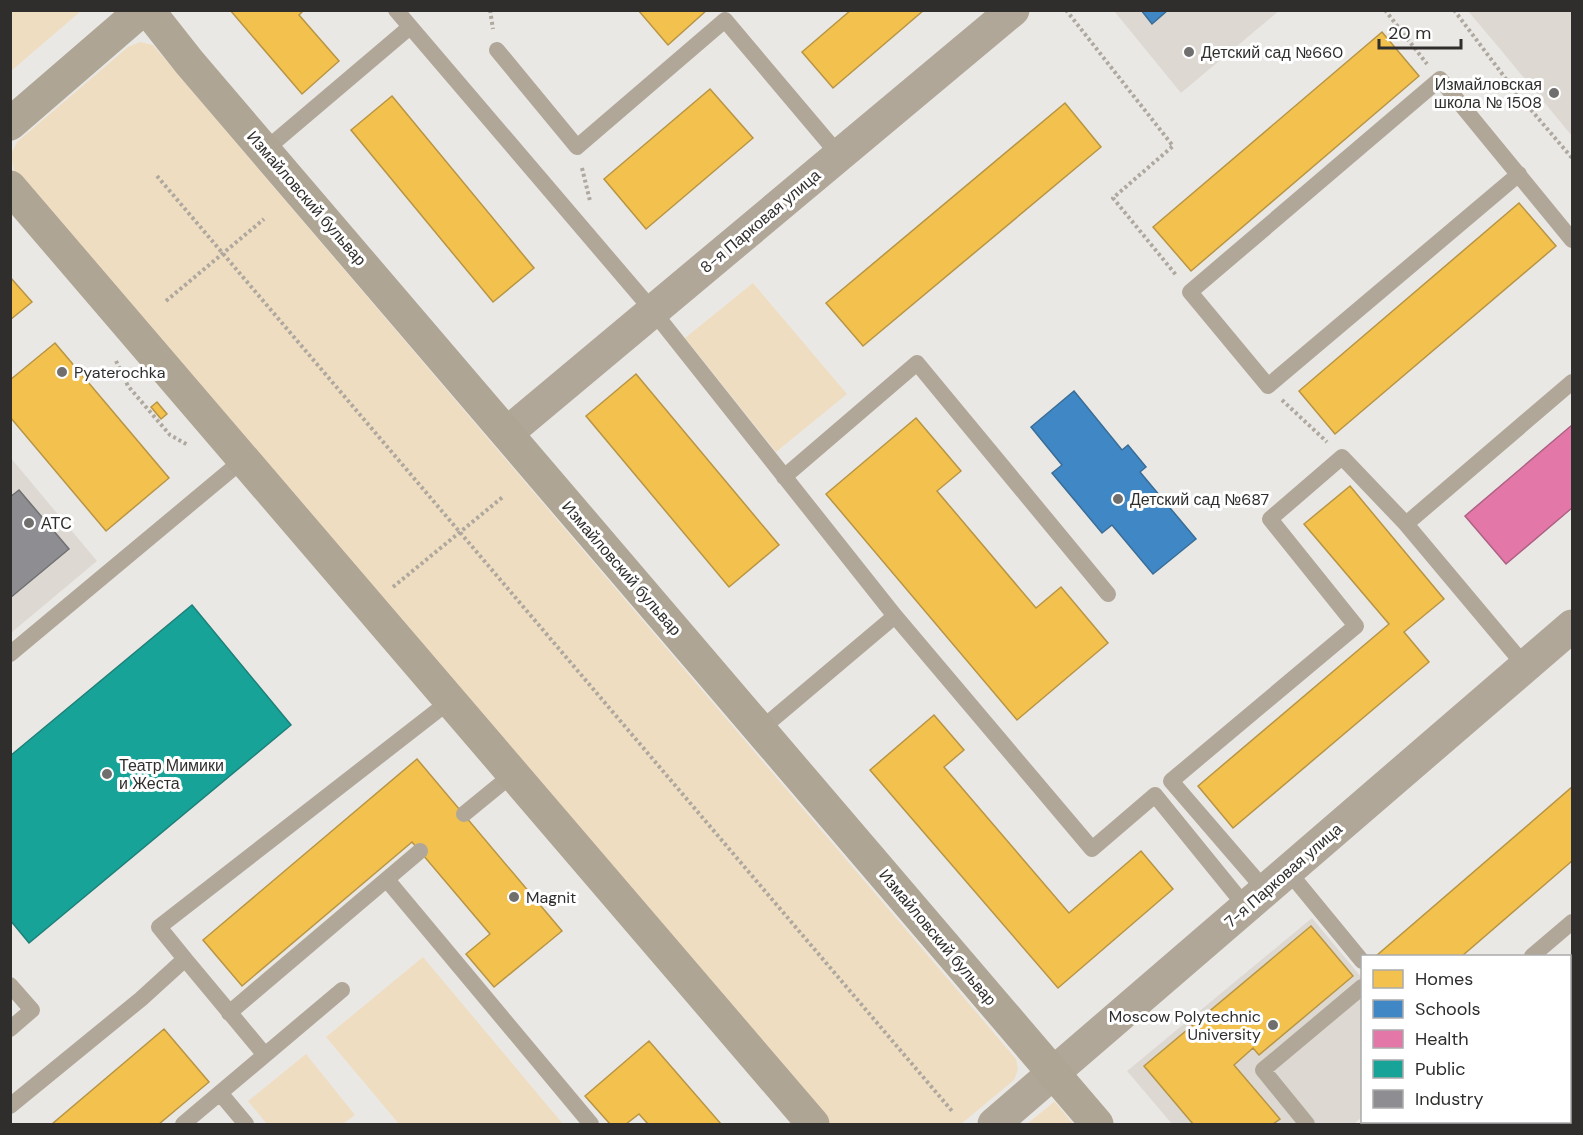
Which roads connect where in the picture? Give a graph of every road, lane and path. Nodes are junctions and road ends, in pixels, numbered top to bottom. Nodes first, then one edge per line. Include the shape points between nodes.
1 (142, 10) edge
2 (148, 10) edge
3 (396, 10) edge
4 (1013, 10) edge
5 (1066, 10) edge
6 (1385, 10) edge
7 (1454, 10) edge
8 (410, 27) junction
9 (497, 50) dead end
10 (1440, 79) junction
11 (10, 124) edge
12 (266, 150) junction
13 (839, 155) junction
14 (1572, 158) edge
15 (1519, 174) junction
16 (157, 176) dead end
17 (10, 187) edge
18 (264, 219) dead end
19 (1572, 240) edge
20 (222, 254) junction
21 (1190, 292) junction
22 (166, 301) dead end
23 (653, 311) junction
24 (116, 361) dead end
25 (1572, 382) edge
26 (1268, 386) junction
27 (507, 433) junction
28 (189, 445) dead end
29 (1342, 458) junction
30 (244, 459) junction
31 (784, 477) junction
32 (504, 496) dead end
33 (1406, 524) junction
34 (459, 533) junction
35 (390, 590) dead end
36 (1108, 594) dead end
37 (895, 616) junction
38 (1572, 626) edge
39 (10, 654) edge
40 (1526, 667) junction
41 (451, 700) junction
42 (760, 730) junction
43 (513, 774) junction
44 (464, 814) dead end
45 (420, 851) dead end
46 (388, 881) junction
47 (1266, 889) junction
48 (1572, 922) edge
49 (1543, 953) edge
50 (185, 959) junction
51 (1361, 960) edge
52 (10, 985) edge
53 (1361, 988) edge
54 (342, 990) dead end
55 (229, 1013) junction
56 (10, 1029) edge
57 (265, 1055) junction
58 (1053, 1073) junction
59 (219, 1094) junction
60 (10, 1106) edge
61 (952, 1111) dead end
62 (804, 1121) edge
63 (183, 1125) edge
64 (246, 1125) edge
65 (591, 1125) edge
66 (994, 1125) edge
67 (1097, 1125) edge
68 (1306, 1125) edge

1 - 11 street
2 - 12 street, Измайловский бульвар
3 - 8 lane
4 - 13 street, 8-я Парковая улица
5 - 21 path via 1173,146 1113,198
6 - 10 path
7 - 14 path
8 - 12 lane
8 - 23 lane
9 - 13 lane via 577,147 725,20
10 - 15 lane
10 - 21 lane
12 - 27 street, Измайловский бульвар
13 - 23 street, 8-я Парковая улица
15 - 19 lane
15 - 26 lane
16 - 20 path
17 - 30 street
18 - 20 path
20 - 22 path
20 - 34 path
21 - 26 lane
23 - 27 street, 8-я Парковая улица
23 - 31 lane
24 - 28 path via 128,386 170,435
25 - 33 lane
26 - 29 path
27 - 42 street, Измайловский бульвар
29 - 33 lane
29 - 47 lane via 1270,519 1356,626 1171,781
30 - 39 lane
30 - 41 street
31 - 36 lane via 917,363
31 - 37 lane
32 - 34 path
33 - 40 lane
34 - 35 path
34 - 61 path
37 - 42 lane
37 - 47 lane via 1092,849 1155,795
38 - 40 street, 7-я Парковая улица
40 - 47 street, 7-я Парковая улица
41 - 43 street
41 - 50 lane via 159,927
42 - 58 street, Измайловский бульвар
43 - 44 lane
43 - 62 street
45 - 46 lane
46 - 55 lane
46 - 65 lane
47 - 51 lane
47 - 58 street, 7-я Парковая улица
48 - 49 lane
50 - 55 lane
50 - 60 lane
52 - 56 lane via 32,1010
53 - 68 lane via 1263,1070
54 - 57 lane
55 - 57 lane
57 - 59 lane
58 - 66 street, 7-я Парковая улица
58 - 67 street, Измайловский бульвар
59 - 63 lane
59 - 64 lane

